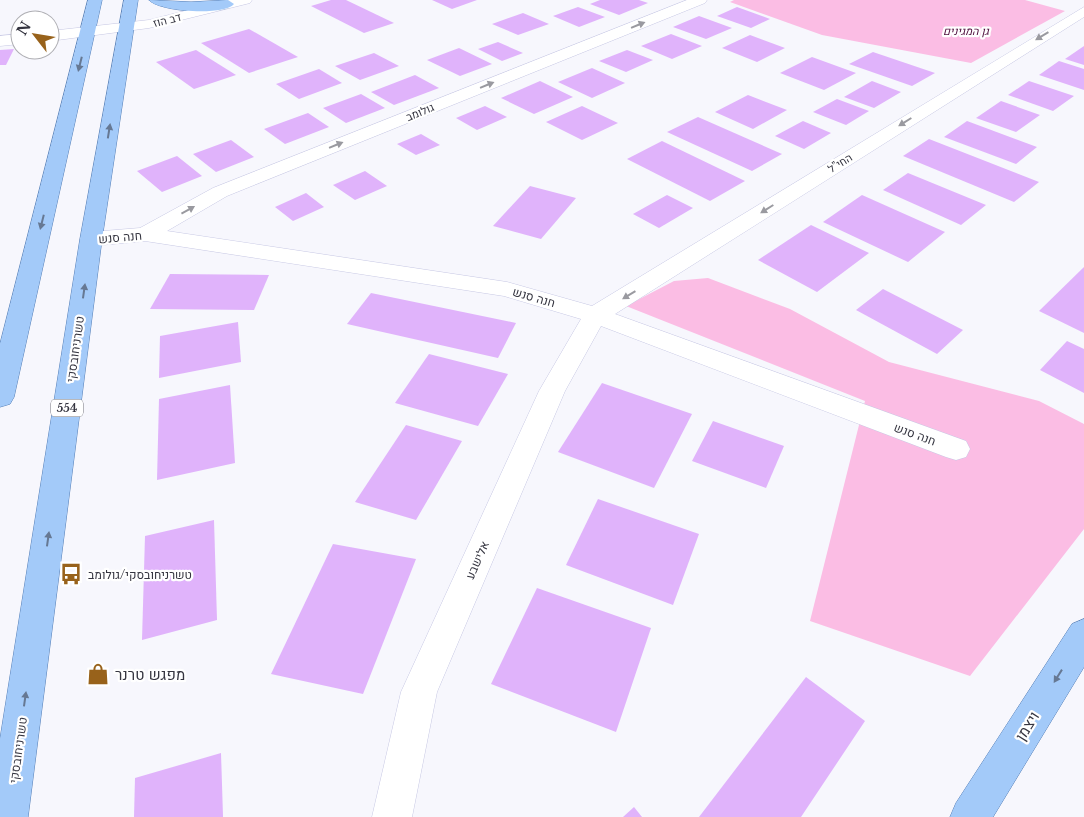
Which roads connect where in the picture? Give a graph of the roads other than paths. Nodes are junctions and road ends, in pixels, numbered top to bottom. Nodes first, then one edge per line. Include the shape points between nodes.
1 (156, 0) edge
2 (700, 0) edge
3 (227, 4) joint
4 (1084, 11) edge
5 (128, 14) edge
6 (91, 17) edge
7 (60, 22) edge
8 (60, 31) edge
9 (145, 234) junction
10 (91, 239) junction
11 (596, 315) junction
12 (0, 397) edge
13 (956, 449) dead end
14 (1084, 635) edge
15 (8, 817) edge
16 (392, 817) edge
17 (970, 817) edge

1 - 3 main road via 167,4
9 -> 2 street, גולומב via 220,192
3 - 5 street, דב הוז via 245,0 149,24
4 -> 11 street, החי"ל
5 - 6 street, דב הוז
10 -> 5 main road, טשרניחובסקי / 554
6 - 7 street
6 - 8 street
6 -> 12 main road
9 - 10 street, חנה סנש
9 - 11 street, חנה סנש via 507,289
15 -> 10 main road, טשרניחובסקי / 554
11 - 13 street, חנה סנש
11 - 16 street, אלישבע via 552,391 419,692
14 -> 17 main road, ויצמן

